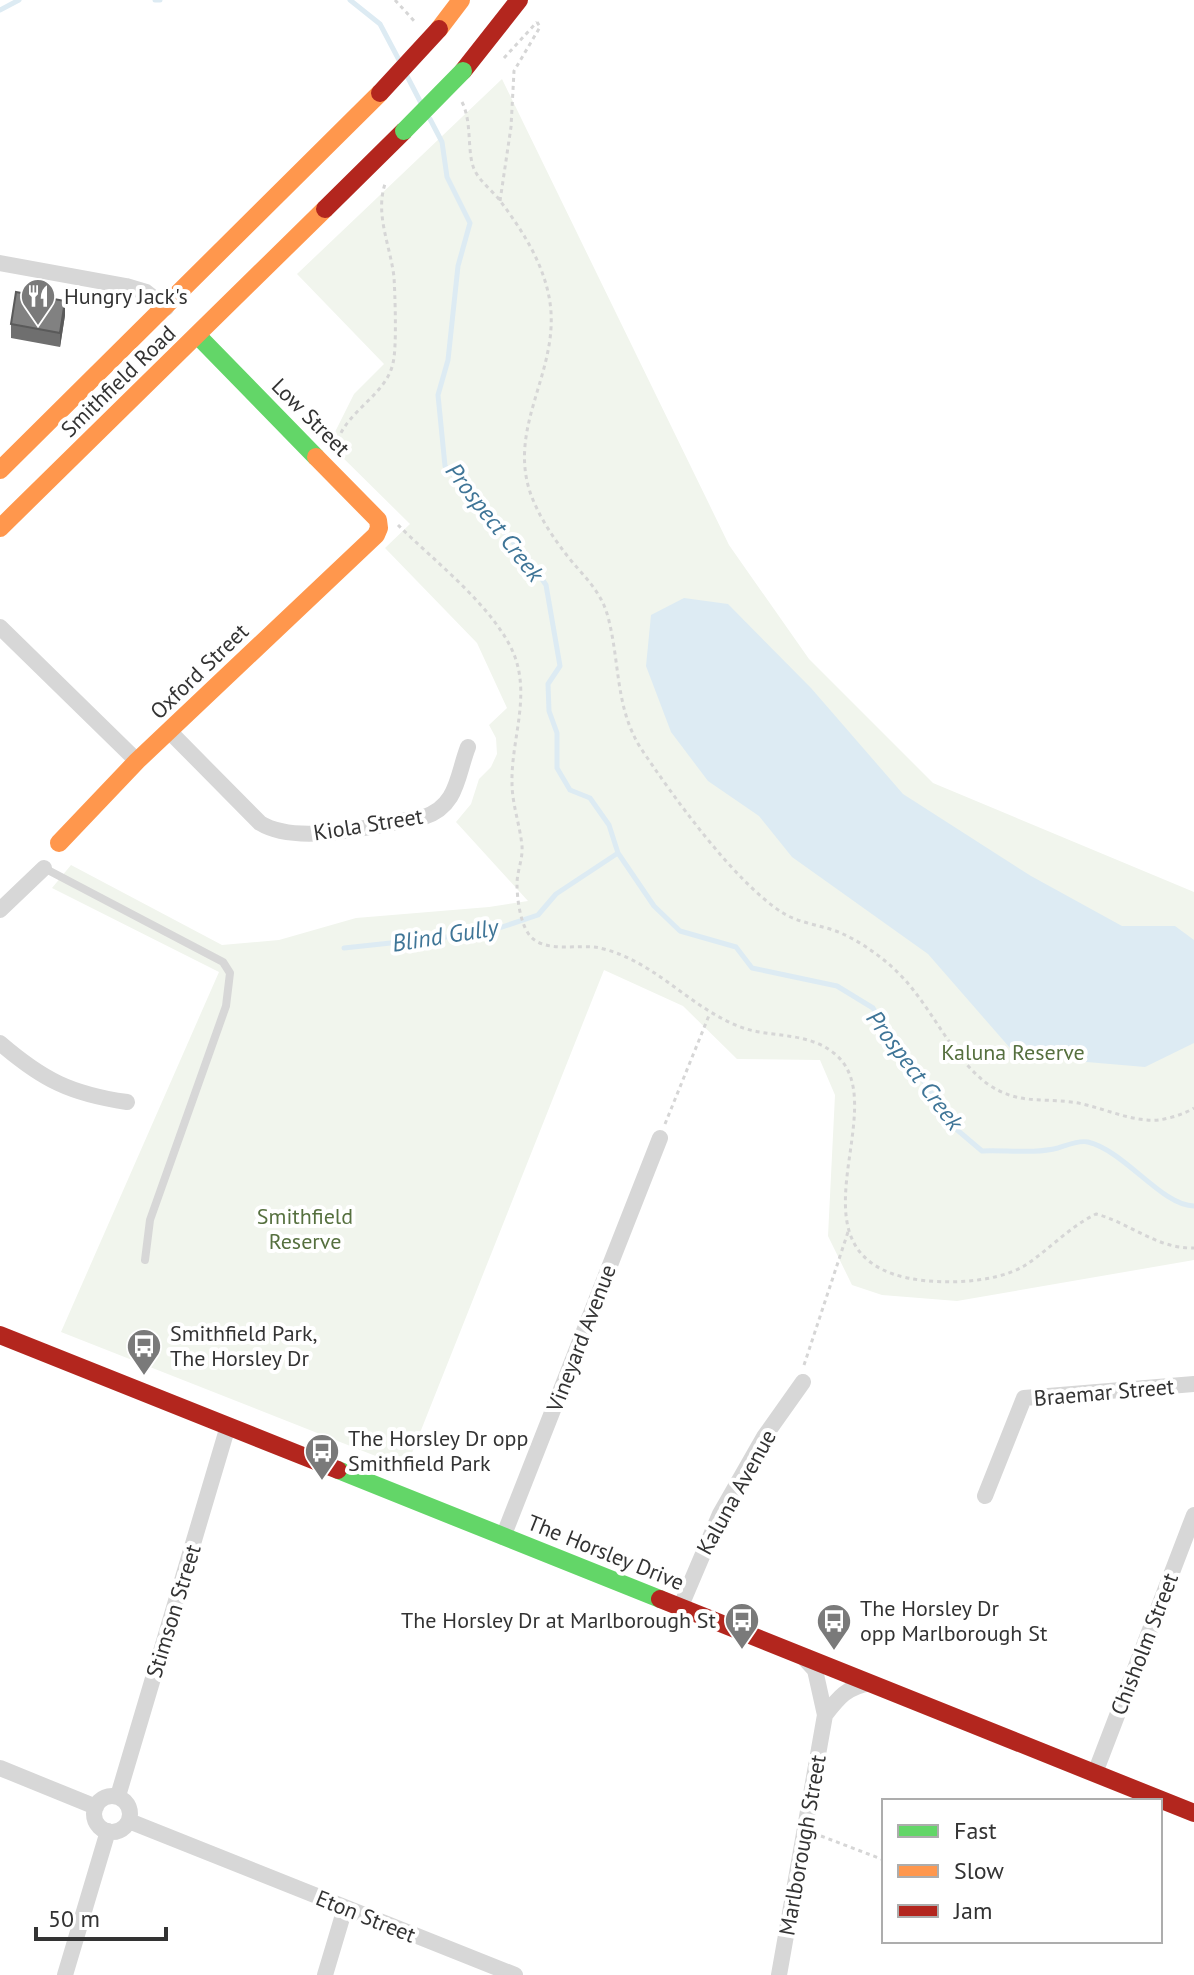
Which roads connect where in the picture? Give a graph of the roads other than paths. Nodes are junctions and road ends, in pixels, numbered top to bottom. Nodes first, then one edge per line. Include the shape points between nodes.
1 (461, 0) edge
2 (519, 0) edge
3 (0, 263) edge
4 (166, 308) junction
5 (198, 336) junction
6 (0, 470) edge
7 (0, 528) edge
8 (376, 535) joint
9 (0, 627) edge
10 (170, 732) junction
11 (468, 747) dead end
12 (137, 761) junction
13 (59, 843) dead end
14 (44, 868) joint
15 (0, 910) edge
16 (0, 1043) edge
17 (127, 1102) dead end
18 (660, 1138) road end
19 (145, 1260) dead end
20 (0, 1335) edge
21 (803, 1382) road end
22 (1194, 1384) edge
23 (228, 1426) junction
24 (985, 1496) dead end
25 (1194, 1515) edge
26 (503, 1537) junction
27 (680, 1608) junction
28 (803, 1656) junction
29 (870, 1683) junction
30 (825, 1715) junction
31 (0, 1768) edge
32 (1095, 1773) junction
33 (118, 1796) junction
34 (1159, 1799) edge
35 (1162, 1800) edge
36 (96, 1807) junction
37 (1194, 1813) edge
38 (129, 1821) junction
39 (108, 1831) junction
40 (345, 1908) junction
41 (65, 1975) edge
42 (325, 1975) edge
43 (515, 1975) edge
44 (779, 1975) edge

1 - 4 main road, Smithfield Road, bridge via 380,93
2 - 5 main road, Smithfield Road, bridge via 463,71
3 - 4 street via 126,286 146,292
4 - 6 main road, Smithfield Road
5 - 7 main road, Smithfield Road
5 - 8 main road, Low Street via 378,520
8 - 10 main road, Oxford Street
9 - 12 street
10 - 11 street, Kiola Street via 260,823 302,835 439,811 453,795
10 - 12 main road, Oxford Street
12 - 13 main road, Oxford Street
14 - 15 street
14 - 19 lane via 223,962 230,973 226,1006 150,1220
16 - 17 street via 53,1082 90,1097
18 - 26 street, Vineyard Avenue
20 - 23 main road, The Horsley Drive
21 - 27 street, Kaluna Avenue via 720,1514
22 - 24 street, Braemar Street via 1024,1398
23 - 26 main road, The Horsley Drive
23 - 33 street, Stimson Street
25 - 32 street, Chisholm Street
26 - 27 main road, The Horsley Drive
27 - 28 main road, The Horsley Drive
28 - 29 main road, The Horsley Drive
28 - 30 street, Marlborough Street via 815,1670
29 - 30 street via 844,1691
29 - 32 main road, The Horsley Drive
30 - 44 street, Marlborough Street
31 - 36 street
32 - 34 main road, The Horsley Drive
33 - 36 street via 105,1796
33 - 38 street
35 - 37 main road, The Horsley Drive
36 - 39 street via 96,1817
38 - 39 street via 123,1830
38 - 40 street, Eton Street
39 - 41 street
40 - 42 street
40 - 43 street, Eton Street

